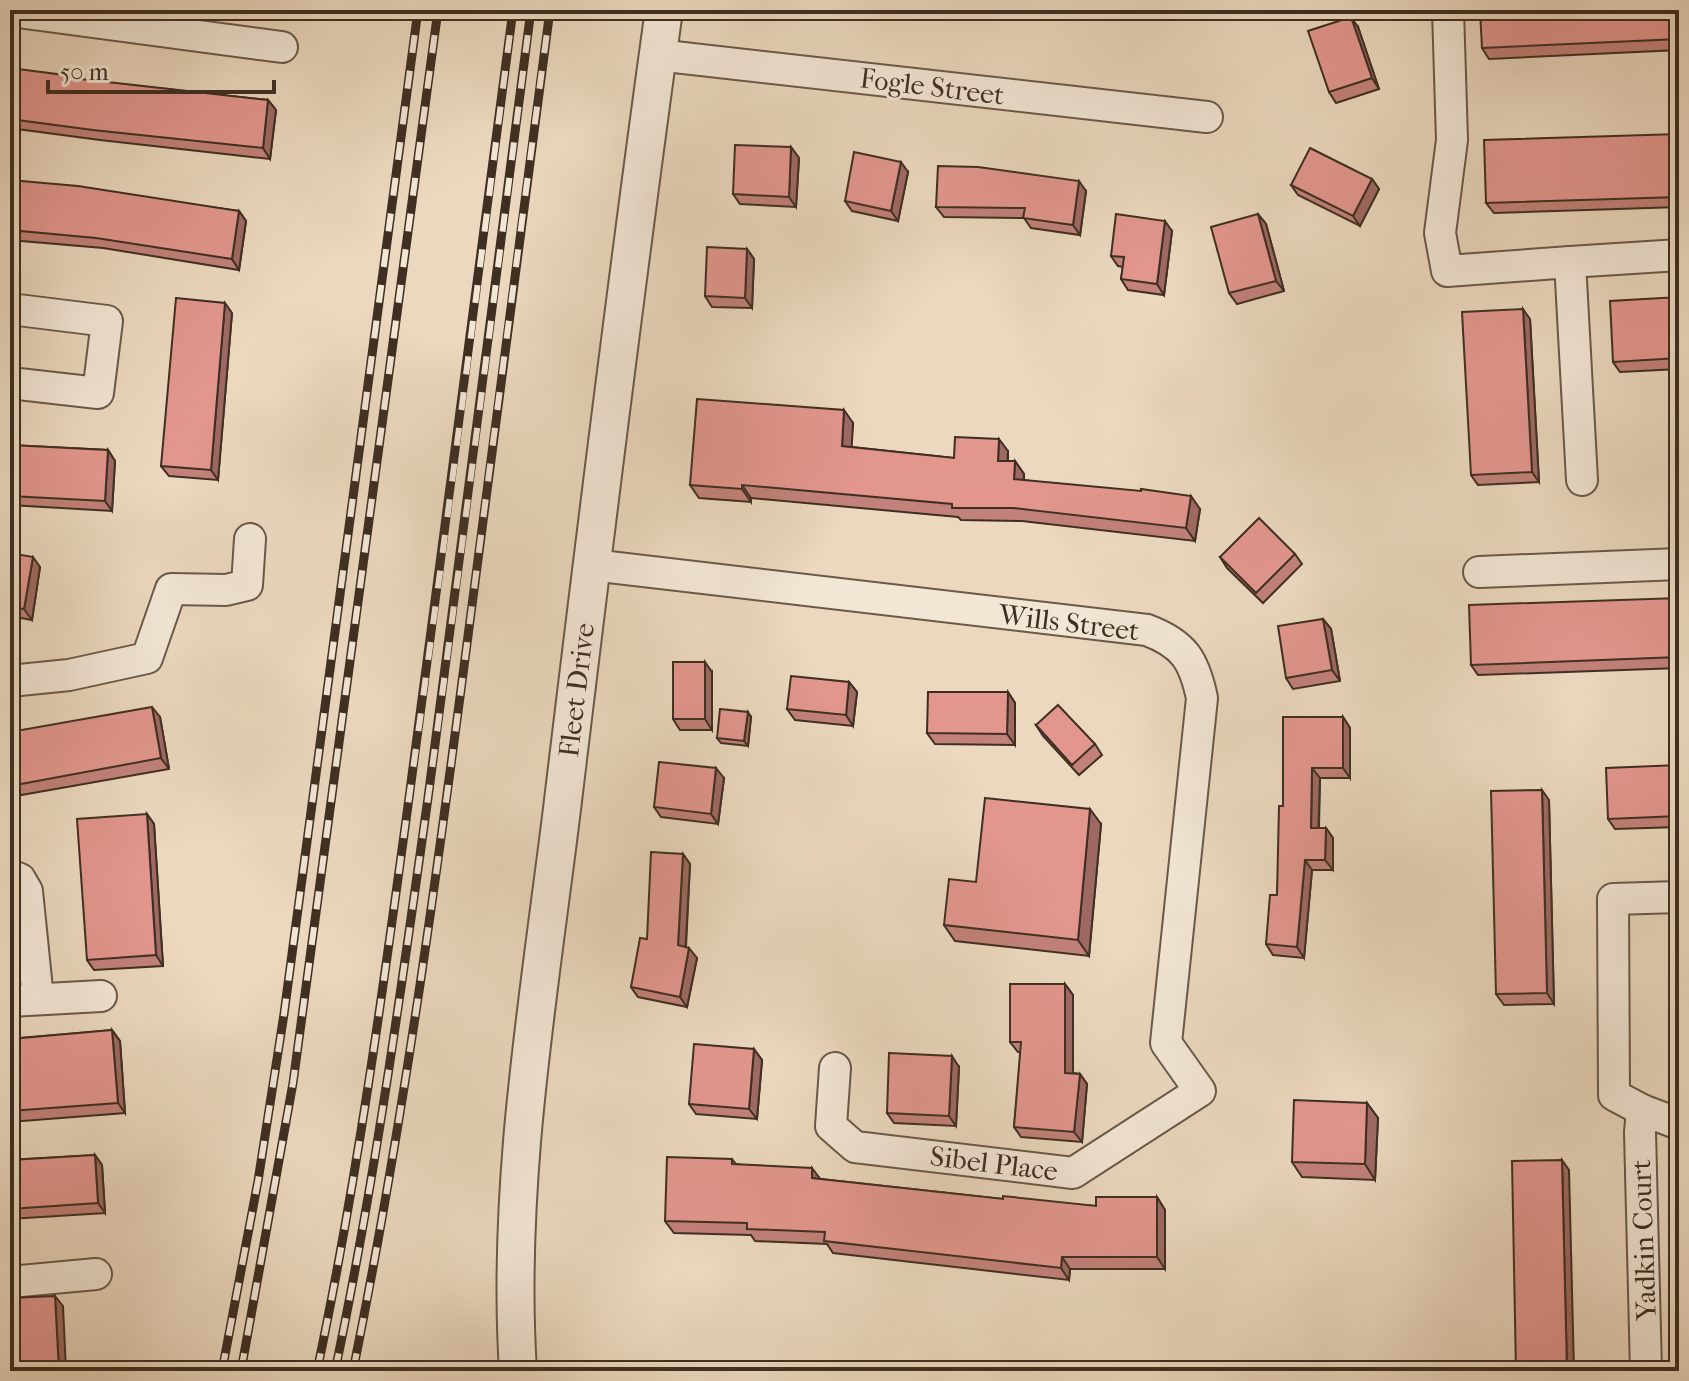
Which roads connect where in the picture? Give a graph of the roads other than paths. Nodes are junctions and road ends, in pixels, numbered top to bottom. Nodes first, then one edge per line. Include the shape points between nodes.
1 (664, 10) edge
2 (1448, 10) edge
3 (10, 11) edge
4 (282, 47) dead end
5 (657, 55) junction
6 (1207, 117) dead end
7 (1679, 255) edge
8 (1570, 262) junction
9 (10, 309) edge
10 (10, 383) edge
11 (1582, 480) dead end
12 (250, 539) dead end
13 (1679, 564) edge
14 (592, 565) junction
15 (1479, 572) dead end
16 (10, 681) edge
17 (10, 875) edge
18 (1679, 897) edge
19 (101, 996) dead end
20 (24, 1000) edge
21 (835, 1068) dead end
22 (1200, 1091) joint
23 (1642, 1110) junction
24 (1679, 1124) edge
25 (96, 1274) dead end
26 (10, 1282) edge
27 (518, 1371) edge
28 (1646, 1371) edge

1 - 5 street, Fleet Drive
2 - 8 street via 1452,140 1440,233 1447,271
3 - 4 street
5 - 6 street, Fogle Street
5 - 14 street, Fleet Drive
7 - 8 street
8 - 11 street
9 - 10 street via 107,321 98,393
12 - 16 street via 247,585 171,589 147,658
13 - 15 street
14 - 22 street, Wills Street via 1147,630 1187,655 1202,698 1166,1043
14 - 27 street, Fleet Drive via 521,1142 513,1302
17 - 20 street via 27,891
18 - 23 street via 1613,899 1614,1095
19 - 20 street
21 - 22 street, Sibel Place via 831,1126 855,1147 1073,1173
23 - 24 street
23 - 28 street, Yadkin Court
25 - 26 street

